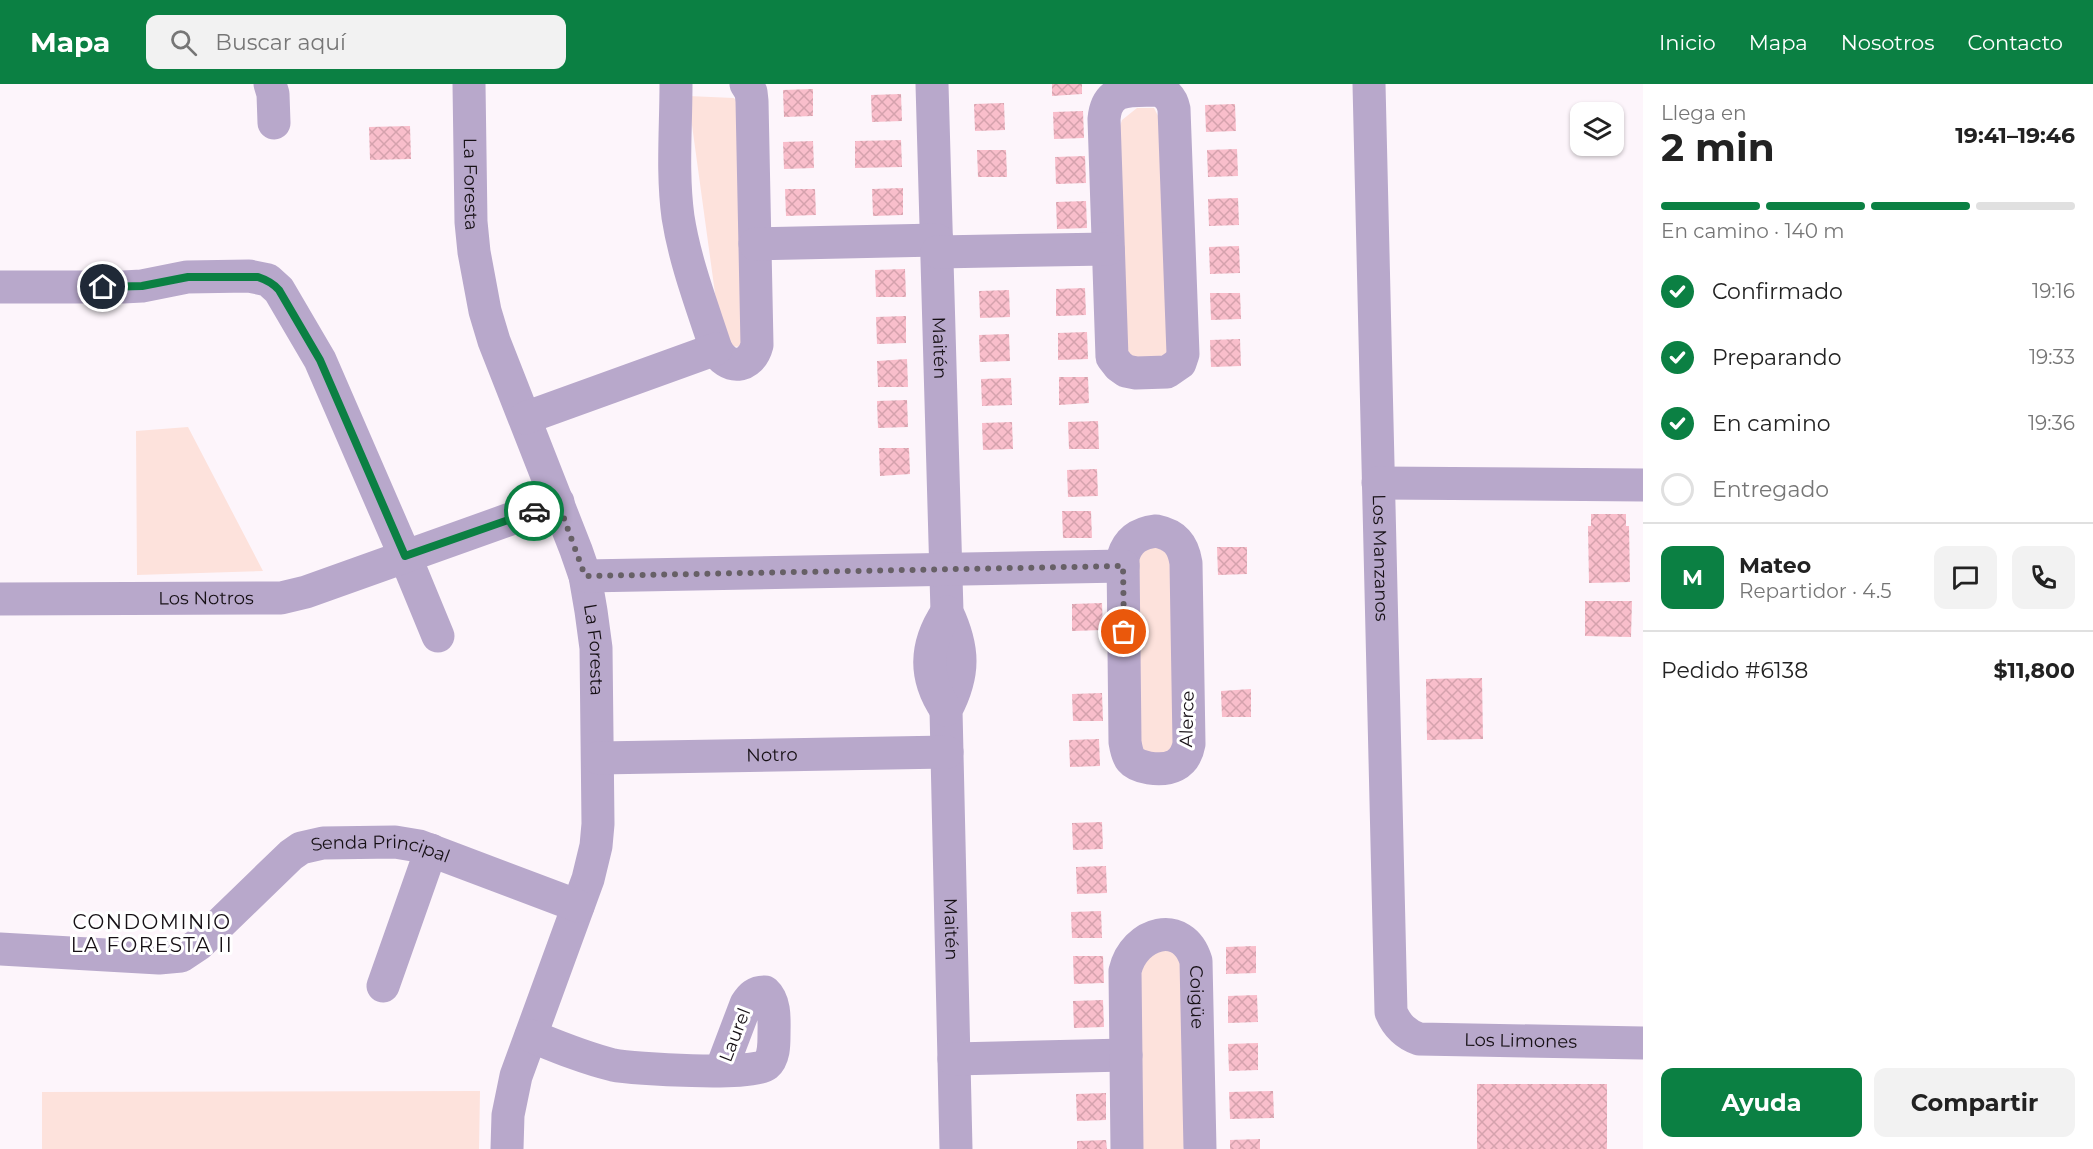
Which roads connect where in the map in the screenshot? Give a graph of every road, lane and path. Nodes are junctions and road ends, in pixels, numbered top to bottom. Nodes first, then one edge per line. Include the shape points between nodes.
1 (270, 84) edge
2 (469, 84) edge
3 (676, 84) edge
4 (746, 84) edge
5 (932, 84) edge
6 (1369, 84) edge
7 (274, 123) dead end
8 (755, 244) junction
9 (937, 246) junction
10 (1108, 249) junction
11 (0, 287) edge
12 (717, 349) junction
13 (525, 418) junction
14 (1378, 483) junction
15 (1643, 484) edge
16 (558, 502) junction
17 (405, 556) junction
18 (1123, 566) junction
19 (946, 568) junction
20 (585, 576) junction
21 (0, 599) edge
22 (438, 636) dead end
23 (947, 752) junction
24 (598, 758) junction
25 (431, 850) junction
26 (578, 906) junction
27 (0, 949) edge
28 (383, 986) dead end
29 (1401, 1029) joint
30 (531, 1036) junction
31 (1643, 1043) edge
32 (1126, 1055) junction
33 (954, 1059) junction
34 (721, 1070) dead end
35 (507, 1149) edge
36 (956, 1149) edge
37 (1127, 1149) edge
38 (1200, 1149) edge

1 - 7 street
2 - 13 street, La Foresta via 471,222 478,281 494,341
3 - 12 street via 678,216 686,254
4 - 8 street via 752,101
5 - 9 street, Maitén
6 - 14 street, Los Manzanos
8 - 9 street
8 - 12 street via 755,353 742,364 734,364 726,362
9 - 10 street
9 - 19 street, Maitén
10 - 10 street via 1112,357 1126,371 1167,372 1180,363 1183,354 1174,109 1164,92 1120,92 1105,109
11 - 17 street via 133,287 188,277 249,276 268,280 279,290 316,352
12 - 13 street
13 - 16 street, La Foresta
14 - 15 street
14 - 29 street, Los Manzanos via 1390,1002
16 - 17 street, Los Notros
16 - 20 street, La Foresta
17 - 21 street, Los Notros via 280,598
17 - 22 street
18 - 18 street, Alerce via 1127,752 1131,761 1142,766 1168,768 1181,761 1189,744 1184,552 1173,537 1147,532 1130,542
18 - 19 street
19 - 20 street
19 - 23 street, Maitén via 947,612 960,645 961,662 959,679 946,710
20 - 24 street, La Foresta via 596,648
23 - 24 street, Notro
23 - 33 street, Maitén
24 - 26 street, La Foresta via 596,846
25 - 26 street, Senda Principal
25 - 27 street, Senda Principal via 395,842 322,843 302,848 281,863 199,944 181,956
25 - 28 street
26 - 30 street, La Foresta
29 - 31 street, Los Limones via 1430,1040
30 - 34 street, Laurel via 613,1065
30 - 35 street, La Foresta via 510,1099
32 - 33 street
32 - 37 street, Coigüe
32 - 38 street, Coigüe via 1125,971 1132,951 1147,939 1164,935 1181,939 1194,952 1196,961
33 - 36 street, Maitén

